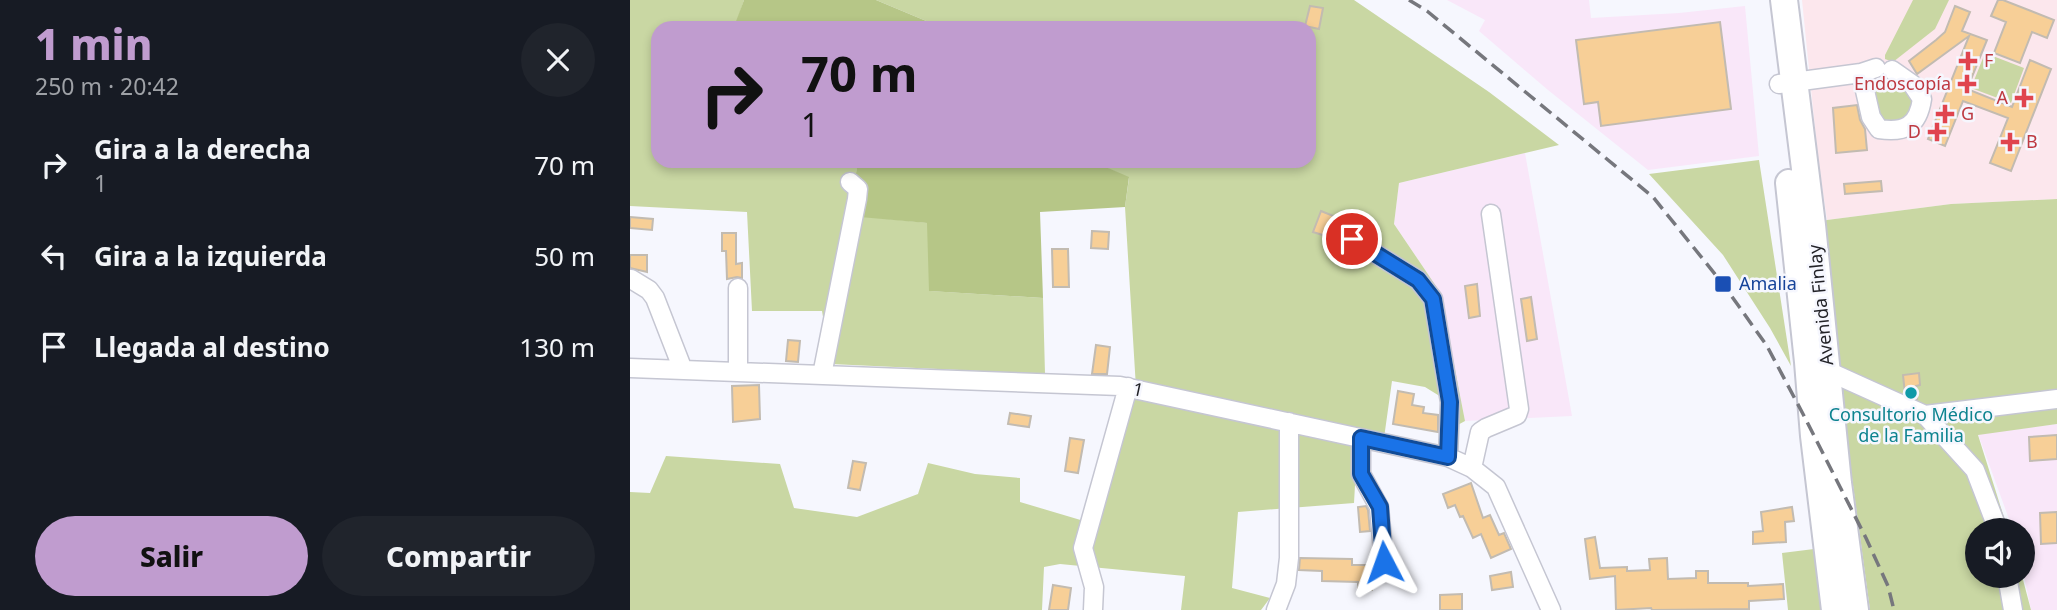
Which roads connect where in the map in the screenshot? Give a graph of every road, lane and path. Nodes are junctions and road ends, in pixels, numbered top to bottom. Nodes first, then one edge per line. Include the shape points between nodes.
1 (1770, 0) edge
2 (1784, 0) edge
3 (1876, 70) dead end
4 (1787, 83) junction
5 (850, 182) dead end
6 (1491, 214) dead end
7 (1352, 239) dead end
8 (631, 279) edge
9 (738, 288) dead end
10 (1818, 366) junction
11 (630, 368) edge
12 (683, 370) junction
13 (738, 372) junction
14 (822, 375) junction
15 (1128, 387) junction
16 (2057, 399) edge
17 (1925, 415) junction
18 (1289, 422) junction
19 (1361, 438) junction
20 (1448, 457) junction
21 (1472, 468) junction
22 (1993, 518) edge
23 (1384, 562) dead end
24 (2009, 588) edge
25 (1093, 610) edge
26 (1276, 610) edge
27 (1551, 610) edge
28 (1835, 610) edge
29 (1855, 610) edge
30 (2013, 610) edge

1 - 4 highway, Avenida Finlay
2 - 4 highway, Avenida Finlay
3 - 4 street
4 - 10 highway, Avenida Finlay
5 - 14 street via 858,189 857,199
6 - 21 street via 1519,409 1517,415 1480,432
7 - 20 street via 1418,280 1433,299 1450,402
8 - 12 street via 655,298
9 - 13 street
10 - 17 street
10 - 28 highway, Avenida Finlay via 1814,436
10 - 29 highway, Avenida Finlay
11 - 12 street, 1
12 - 13 street, 1
13 - 14 street, 1
14 - 15 street, 1
15 - 18 street, 1
15 - 25 street via 1083,548 1094,586
16 - 17 street
17 - 22 street via 1975,470
18 - 19 street, 1
18 - 26 street via 1289,558
19 - 20 street, 1
19 - 23 street via 1361,474 1380,507
20 - 21 street, 1
21 - 27 street, 1 via 1496,486
24 - 30 street

